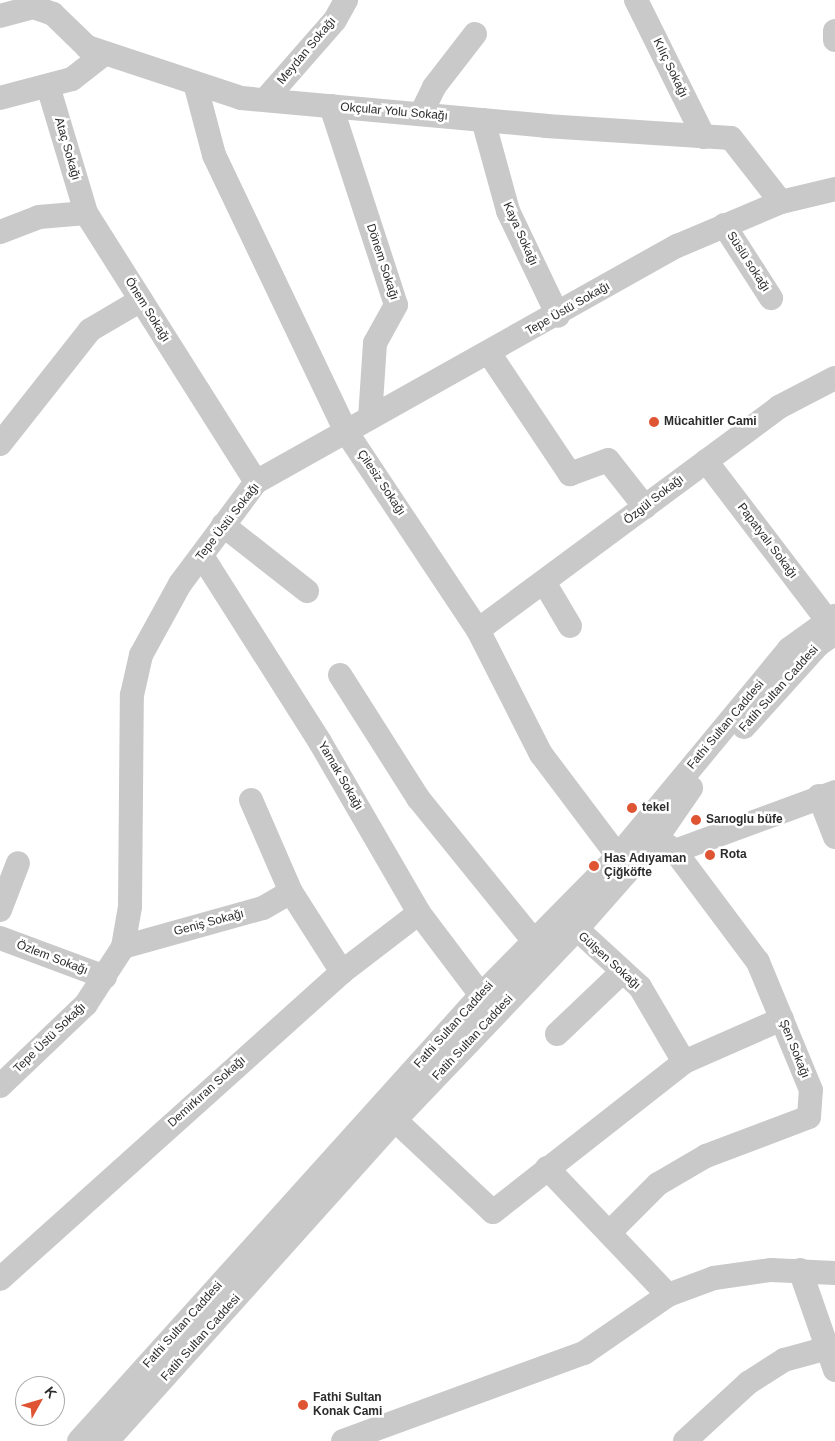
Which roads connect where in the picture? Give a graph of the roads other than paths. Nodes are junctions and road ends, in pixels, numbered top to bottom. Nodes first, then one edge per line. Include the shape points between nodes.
1 (346, 0) edge
2 (636, 0) edge
3 (0, 16) edge
4 (835, 31) edge
5 (475, 34) dead end
6 (835, 40) edge
7 (104, 54) junction
8 (195, 83) junction
9 (48, 86) junction
10 (0, 98) edge
11 (265, 100) junction
12 (331, 106) junction
13 (421, 114) junction
14 (484, 120) junction
15 (704, 137) junction
16 (835, 190) edge
17 (780, 202) junction
18 (86, 213) junction
19 (724, 225) junction
20 (0, 232) edge
21 (771, 298) dead end
22 (141, 300) junction
23 (558, 316) junction
24 (489, 353) junction
25 (835, 378) edge
26 (370, 418) junction
27 (345, 430) junction
28 (0, 444) edge
29 (706, 461) junction
30 (256, 482) junction
31 (645, 507) junction
32 (223, 525) junction
33 (202, 556) junction
34 (544, 582) junction
35 (306, 591) dead end
36 (833, 623) edge
37 (570, 626) dead end
38 (478, 630) junction
39 (340, 675) dead end
40 (827, 794) edge
41 (251, 800) dead end
42 (835, 837) edge
43 (657, 839) junction
44 (618, 856) junction
45 (18, 863) dead end
46 (292, 892) junction
47 (0, 910) edge
48 (419, 913) junction
49 (568, 922) junction
50 (0, 938) edge
51 (532, 940) junction
52 (123, 947) junction
53 (342, 972) junction
54 (622, 972) junction
55 (105, 977) junction
56 (481, 995) junction
57 (782, 1019) junction
58 (557, 1034) dead end
59 (684, 1062) junction
60 (0, 1086) edge
61 (395, 1120) junction
62 (547, 1168) junction
63 (611, 1231) junction
64 (800, 1270) junction
65 (835, 1273) edge
66 (0, 1279) edge
67 (668, 1295) junction
68 (832, 1359) edge
69 (79, 1441) edge
70 (107, 1441) edge
71 (343, 1441) edge
72 (686, 1441) edge

1 - 11 street, Meydan Sokağı via 335,20
2 - 15 street, Kılıç Sokağı
3 - 7 street, Okçular Yolu Sokağı via 33,7 53,14 87,47
4 - 6 street
5 - 13 street via 434,88
7 - 8 street, Okçular Yolu Sokağı
7 - 9 street via 72,79
8 - 11 street, Okçular Yolu Sokağı via 242,98
8 - 27 street, Çilesiz Sokağı via 214,155
9 - 10 street
9 - 18 street, Ataç Sokağı
11 - 12 street, Okçular Yolu Sokağı
12 - 13 street, Okçular Yolu Sokağı
12 - 26 street, Dönem Sokağı via 396,305 375,343
13 - 14 street, Okçular Yolu Sokağı
14 - 15 street, Okçular Yolu Sokağı
14 - 23 street, Kaya Sokağı via 508,211
15 - 17 street, Okçular Yolu Sokağı via 731,138
16 - 17 street, Tepe Üstü Sokağı
17 - 19 street, Tepe Üstü Sokağı
18 - 20 street via 39,217
18 - 22 street, Önem Sokağı
19 - 21 street, Süslü sokağı
19 - 23 street, Tepe Üstü Sokağı via 677,246
22 - 28 street via 90,330
22 - 30 street, Önem Sokağı
23 - 24 street, Tepe Üstü Sokağı
24 - 26 street, Tepe Üstü Sokağı
24 - 31 street via 570,474 608,460
25 - 29 street, Özgül Sokağı via 779,407
26 - 27 street, Tepe Üstü Sokağı
27 - 30 street, Tepe Üstü Sokağı
27 - 38 street, Çilesiz Sokağı
29 - 31 street, Özgül Sokağı
29 - 36 street, Papatyalı Sokağı
30 - 32 street, Tepe Üstü Sokağı
31 - 34 street, Özgül Sokağı
32 - 33 street, Tepe Üstü Sokağı
32 - 35 street
33 - 48 street, Yamak Sokağı via 320,742
33 - 52 street, Tepe Üstü Sokağı via 180,584 141,655 132,695 130,907
34 - 37 street
34 - 38 street, Özgül Sokağı
36 - 43 street, Fathi Sultan Caddesi via 789,649
38 - 44 street, Çilesiz Sokağı via 542,754
39 - 51 street via 418,798
40 - 42 street
40 - 43 street
41 - 46 street
43 - 44 street, Fathi Sultan Caddesi
43 - 49 street, Fatih Sultan Caddesi
43 - 57 street, Şen Sokağı via 758,962
44 - 49 street, Fathi Sultan Caddesi
45 - 47 street
46 - 52 street, Geniş Sokağı via 263,908
46 - 53 street
48 - 53 street, Demirkıran Sokağı
48 - 56 street, Yamak Sokağı
49 - 51 street, Fathi Sultan Caddesi
49 - 54 street, Gülşen Sokağı
49 - 61 street, Fatih Sultan Caddesi
50 - 55 street, Özlem Sokağı
51 - 56 street, Fathi Sultan Caddesi
52 - 55 street, Tepe Üstü Sokağı
53 - 66 street, Demirkıran Sokağı
54 - 58 street
54 - 59 street, Gülşen Sokağı via 640,987
55 - 60 street, Tepe Üstü Sokağı via 86,1004
56 - 69 street, Fathi Sultan Caddesi
57 - 59 street
57 - 63 street, Şen Sokağı via 811,1090 809,1117 706,1156 658,1184
59 - 62 street
61 - 62 street via 493,1212
61 - 70 street, Fatih Sultan Caddesi
62 - 63 street
63 - 67 street
64 - 65 street
64 - 67 street via 771,1270 714,1278
64 - 68 street
67 - 71 street via 584,1353
68 - 72 street via 784,1360 755,1378

